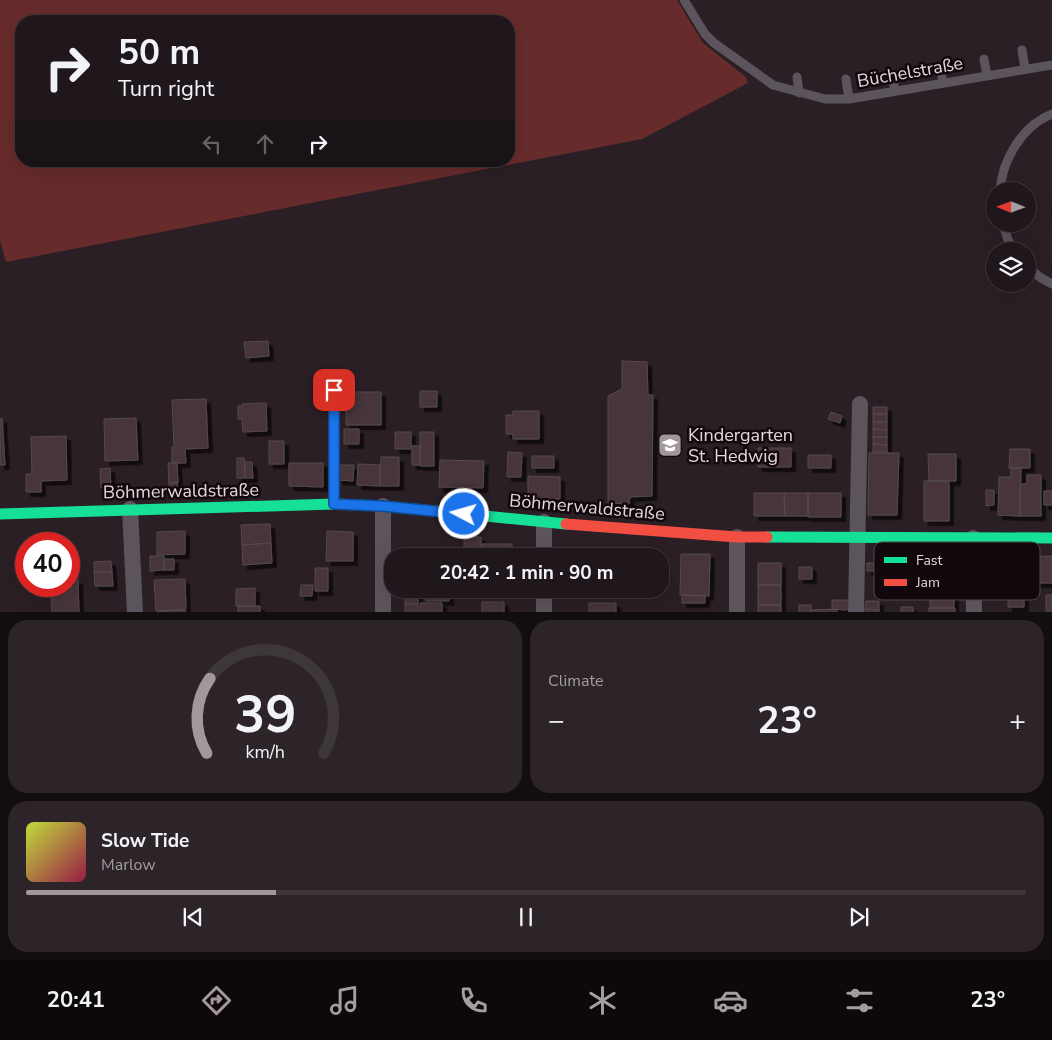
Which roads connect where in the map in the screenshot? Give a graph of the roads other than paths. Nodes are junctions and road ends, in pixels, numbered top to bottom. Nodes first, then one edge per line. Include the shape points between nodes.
1 (684, 0) edge
2 (1022, 50) dead end
3 (984, 58) dead end
4 (1052, 65) edge
5 (940, 66) dead end
6 (1025, 69) junction
7 (892, 74) dead end
8 (987, 76) junction
9 (797, 77) dead end
10 (846, 79) dead end
11 (943, 83) junction
12 (894, 91) junction
13 (800, 93) junction
14 (849, 99) junction
15 (1052, 114) edge
16 (1002, 182) edge
17 (1036, 274) edge
18 (1052, 284) edge
19 (334, 390) dead end
20 (860, 404) dead end
21 (334, 504) junction
22 (382, 506) junction
23 (130, 509) junction
24 (0, 514) edge
25 (544, 522) junction
26 (737, 536) junction
27 (856, 538) junction
28 (974, 538) junction
29 (1052, 538) edge
30 (974, 542) edge
31 (544, 548) edge
32 (544, 598) edge
33 (135, 612) edge
34 (383, 612) edge
35 (544, 612) edge
36 (737, 612) edge
37 (856, 612) edge

1 - 13 lane, Büchelstraße via 710,38 774,85
2 - 6 lane
3 - 8 lane
4 - 6 lane, Büchelstraße
5 - 11 lane
6 - 8 lane, Büchelstraße
7 - 12 lane
8 - 11 lane, Büchelstraße
9 - 13 lane
10 - 14 lane
11 - 12 lane, Büchelstraße
12 - 14 lane, Büchelstraße
13 - 14 lane, Büchelstraße via 826,100
15 - 16 lane via 1028,130 1015,146
17 - 18 lane
19 - 21 lane
20 - 27 street
21 - 22 street, Böhmerwaldstraße
21 - 23 street, Böhmerwaldstraße
22 - 25 street, Böhmerwaldstraße
22 - 34 street
23 - 24 street, Böhmerwaldstraße
23 - 33 street
25 - 26 street, Böhmerwaldstraße
25 - 31 street
26 - 27 street, Böhmerwaldstraße
26 - 36 street
27 - 28 street, Böhmerwaldstraße
27 - 37 street
28 - 29 street, Böhmerwaldstraße
28 - 30 street
32 - 35 street

